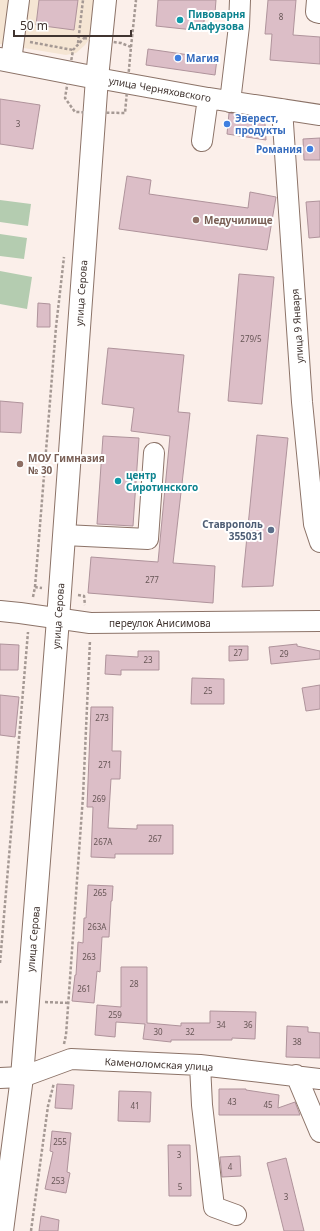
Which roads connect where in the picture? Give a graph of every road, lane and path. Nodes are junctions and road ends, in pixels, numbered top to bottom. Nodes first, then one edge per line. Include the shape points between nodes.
1 (19, 0) edge
2 (83, 0) edge
3 (105, 0) edge
4 (136, 0) edge
5 (240, 0) edge
6 (317, 0) edge
7 (320, 12) edge
8 (14, 39) junction
9 (78, 44) dead end
10 (131, 47) dead end
11 (73, 50) dead end
12 (5, 60) edge
13 (97, 78) junction
14 (208, 98) junction
15 (230, 102) junction
16 (282, 109) junction
17 (75, 112) dead end
18 (320, 115) edge
19 (75, 119) dead end
20 (202, 141) dead end
21 (64, 254) dead end
22 (154, 453) dead end
23 (64, 534) junction
24 (320, 542) edge
25 (35, 587) dead end
26 (0, 611) edge
27 (58, 618) junction
28 (320, 622) edge
29 (200, 1065) junction
30 (296, 1075) junction
31 (22, 1077) junction
32 (0, 1078) edge
33 (320, 1079) edge
34 (320, 1132) edge
35 (236, 1215) dead end
36 (2, 1231) edge

1 - 8 street
2 - 9 path
3 - 13 main road, улица Серова
4 - 10 path
5 - 15 street
6 - 7 street via 316,12
8 - 11 path
8 - 12 street
12 - 13 main road, улица Черняховского
13 - 14 street, улица Черняховского
13 - 23 main road, улица Серова
14 - 15 street, улица Черняховского
14 - 20 street
15 - 16 street, улица Черняховского
16 - 18 street, улица Черняховского
16 - 24 street, улица 9 Января via 302,402 314,524
17 - 19 path
21 - 25 path via 55,334
22 - 23 street via 148,539
23 - 27 main road, улица Серова
26 - 27 street, переулок Анисимова
27 - 28 street, переулок Анисимова via 90,622
27 - 31 main road, улица Серова
29 - 30 street, Каменоломская улица
29 - 31 street, Каменоломская улица via 71,1059
29 - 35 street via 214,1207
30 - 33 street, Каменоломская улица
30 - 34 street
31 - 32 street, Каменоломская улица
31 - 36 main road, улица Серова

